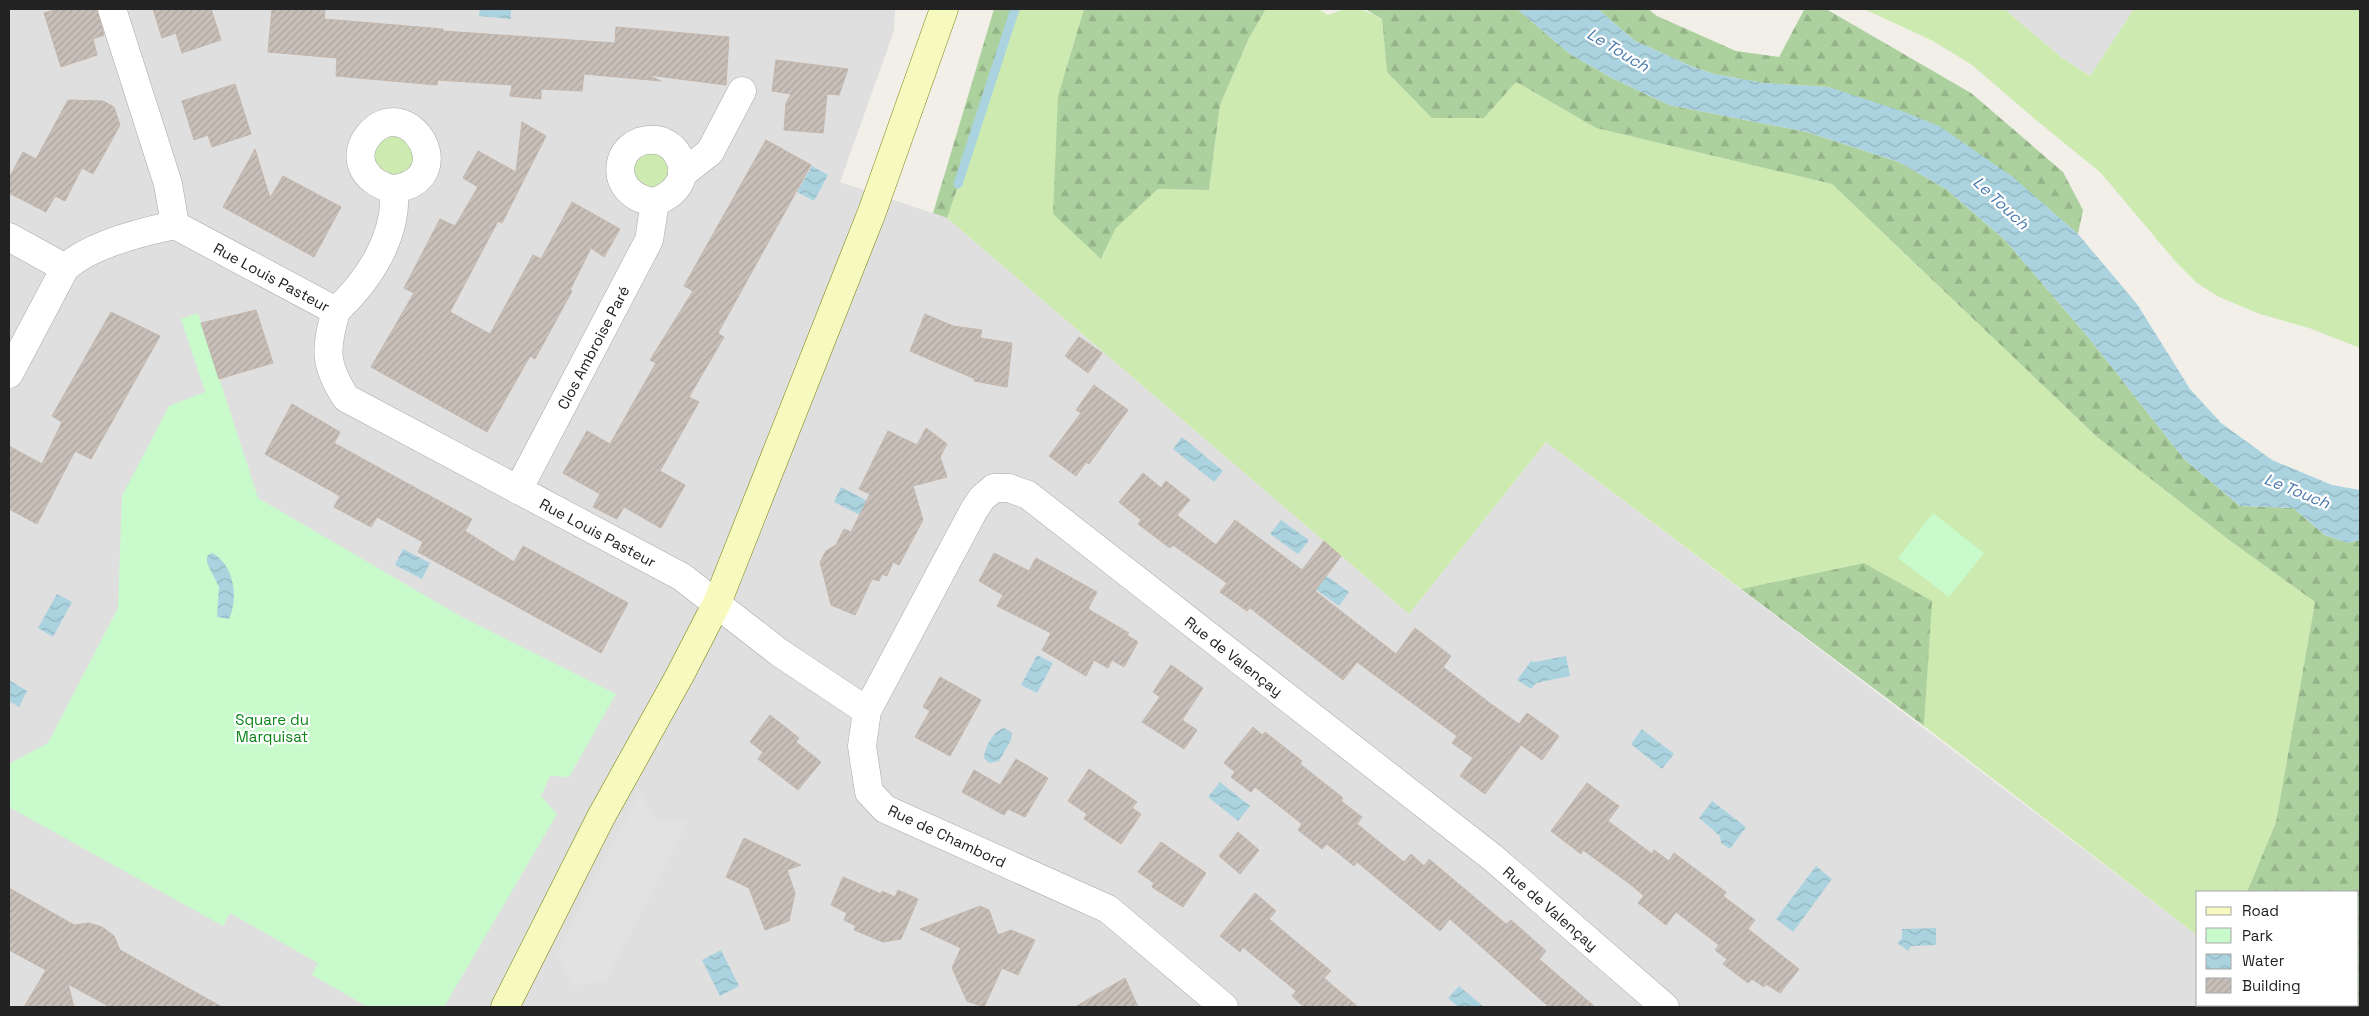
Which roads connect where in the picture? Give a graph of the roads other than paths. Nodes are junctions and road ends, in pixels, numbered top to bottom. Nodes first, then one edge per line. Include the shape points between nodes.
1 (112, 9) edge
2 (944, 9) edge
3 (742, 91) dead end
4 (682, 174) junction
5 (394, 189) dead end
6 (654, 202) junction
7 (175, 225) junction
8 (9, 237) edge
9 (65, 268) junction
10 (336, 311) junction
11 (9, 374) edge
12 (518, 490) junction
13 (716, 603) junction
14 (867, 711) junction
15 (505, 1007) edge
16 (1224, 1007) edge
17 (1665, 1007) edge

1 - 7 street via 168,184
2 - 13 main road via 872,212
3 - 4 street via 710,152
4 - 6 street via 678,187 668,197
4 - 6 street via 680,160 673,148 661,141 647,139 634,144 620,167 622,181 629,193 641,200
5 - 10 street via 392,227 364,282
6 - 12 street, Clos Ambroise Paré via 649,240
7 - 9 street via 94,250
7 - 10 street, Rue Louis Pasteur
8 - 9 street
9 - 11 street
10 - 12 street, Rue Louis Pasteur via 327,348 328,363 346,398
12 - 13 street, Rue Louis Pasteur via 682,578
13 - 14 street via 780,653
13 - 15 main road via 601,817
14 - 16 street, Rue de Chambord via 862,746 869,792 885,809 1108,909
14 - 17 street, Rue de Valençay via 982,498 994,488 1009,488 1028,495 1493,858

